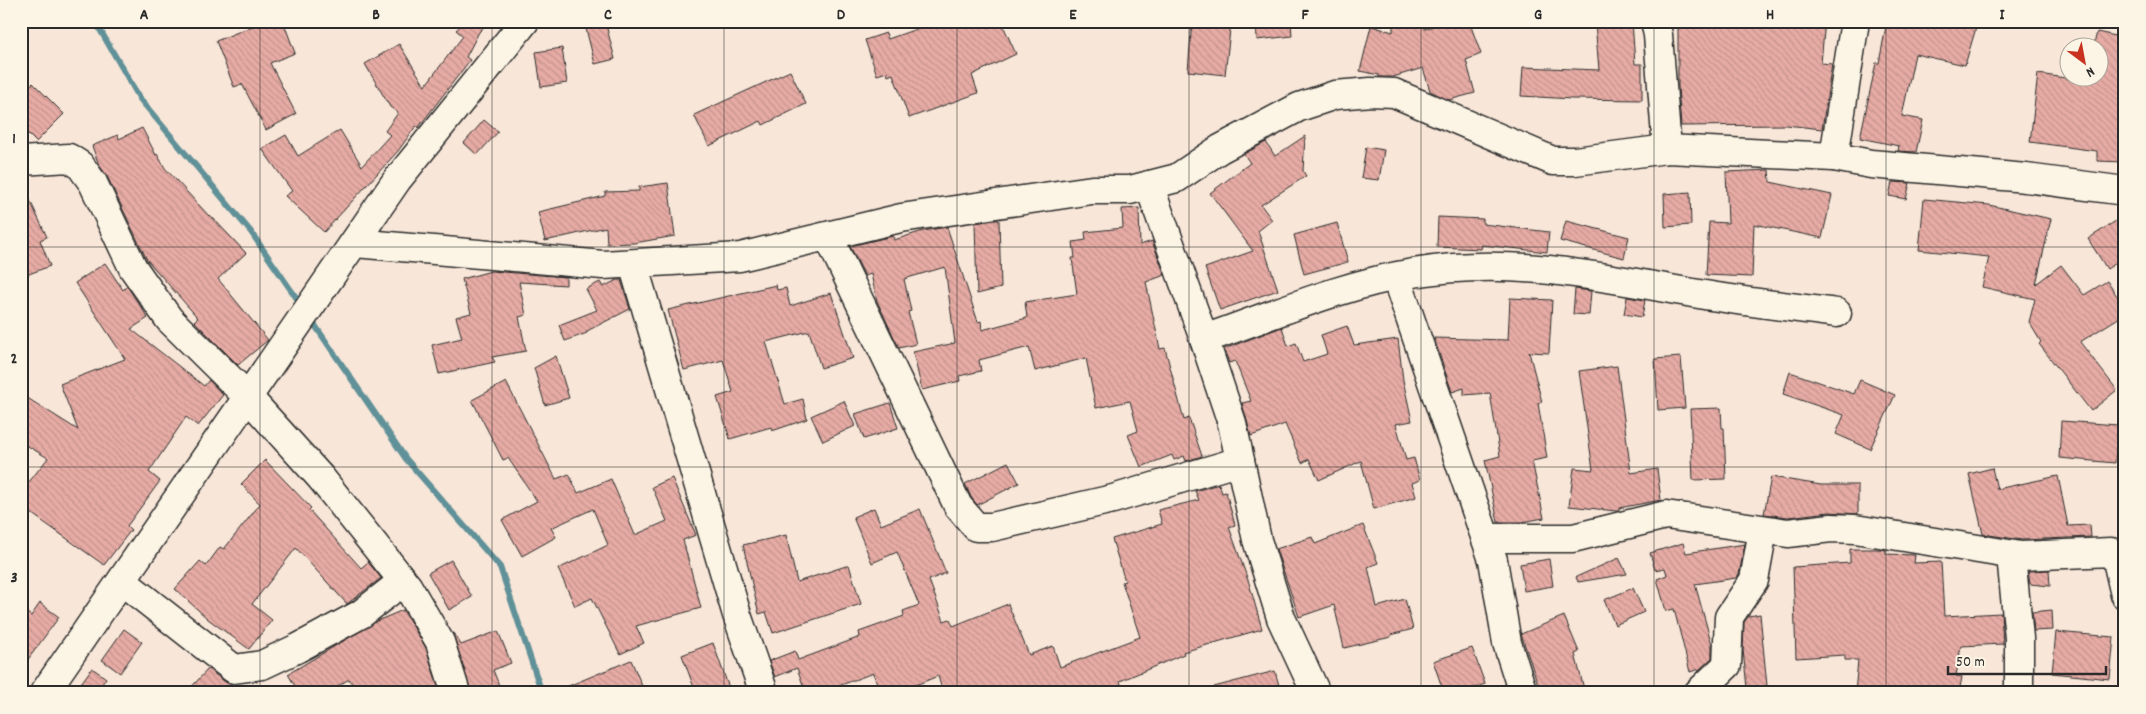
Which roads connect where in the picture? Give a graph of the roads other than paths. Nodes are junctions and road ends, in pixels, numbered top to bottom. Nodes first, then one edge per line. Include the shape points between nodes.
1 (524, 21) edge
2 (1654, 21) edge
3 (1855, 21) edge
4 (1667, 149) junction
5 (1834, 157) junction
6 (21, 161) edge
7 (1149, 185) junction
8 (2125, 191) edge
9 (828, 236) junction
10 (355, 243) junction
11 (632, 264) junction
12 (1396, 277) junction
13 (1837, 314) dead end
14 (1204, 339) junction
15 (248, 397) junction
16 (1240, 461) junction
17 (1763, 530) junction
18 (1486, 538) junction
19 (2011, 555) junction
20 (122, 581) junction
21 (403, 581) junction
22 (2125, 595) edge
23 (44, 693) edge
24 (456, 693) edge
25 (764, 693) edge
26 (1316, 693) edge
27 (1523, 693) edge
28 (1698, 693) edge
29 (2019, 693) edge

1 - 10 street via 396,180
2 - 4 street via 1658,35
3 - 5 street
4 - 5 street
4 - 7 street via 1553,161 1394,93 1371,92 1334,95 1299,107 1220,149 1177,178
5 - 8 street via 1871,164
6 - 15 street via 69,158 80,164 93,183 144,287 169,319
7 - 9 street via 1130,190 1092,190 901,218
7 - 14 street
9 - 11 street via 740,257
9 - 16 street via 958,506 976,527 992,527 1113,499
10 - 11 street via 603,265
10 - 15 street
11 - 25 street via 737,615
12 - 13 street via 1469,267 1543,268
12 - 14 street via 1358,284
12 - 18 street
14 - 16 street via 1232,423
15 - 20 street
15 - 21 street via 321,478
16 - 26 street via 1257,540 1280,618
17 - 18 street via 1666,515 1573,538
17 - 19 street via 1788,534 1831,528 1855,530
17 - 28 street via 1754,580 1729,617 1728,665
18 - 27 street via 1508,643
19 - 22 street via 2112,552 2116,556
19 - 29 street via 2019,638
20 - 21 street via 234,669 262,665 298,648 361,614
20 - 23 street
21 - 24 street via 440,642

